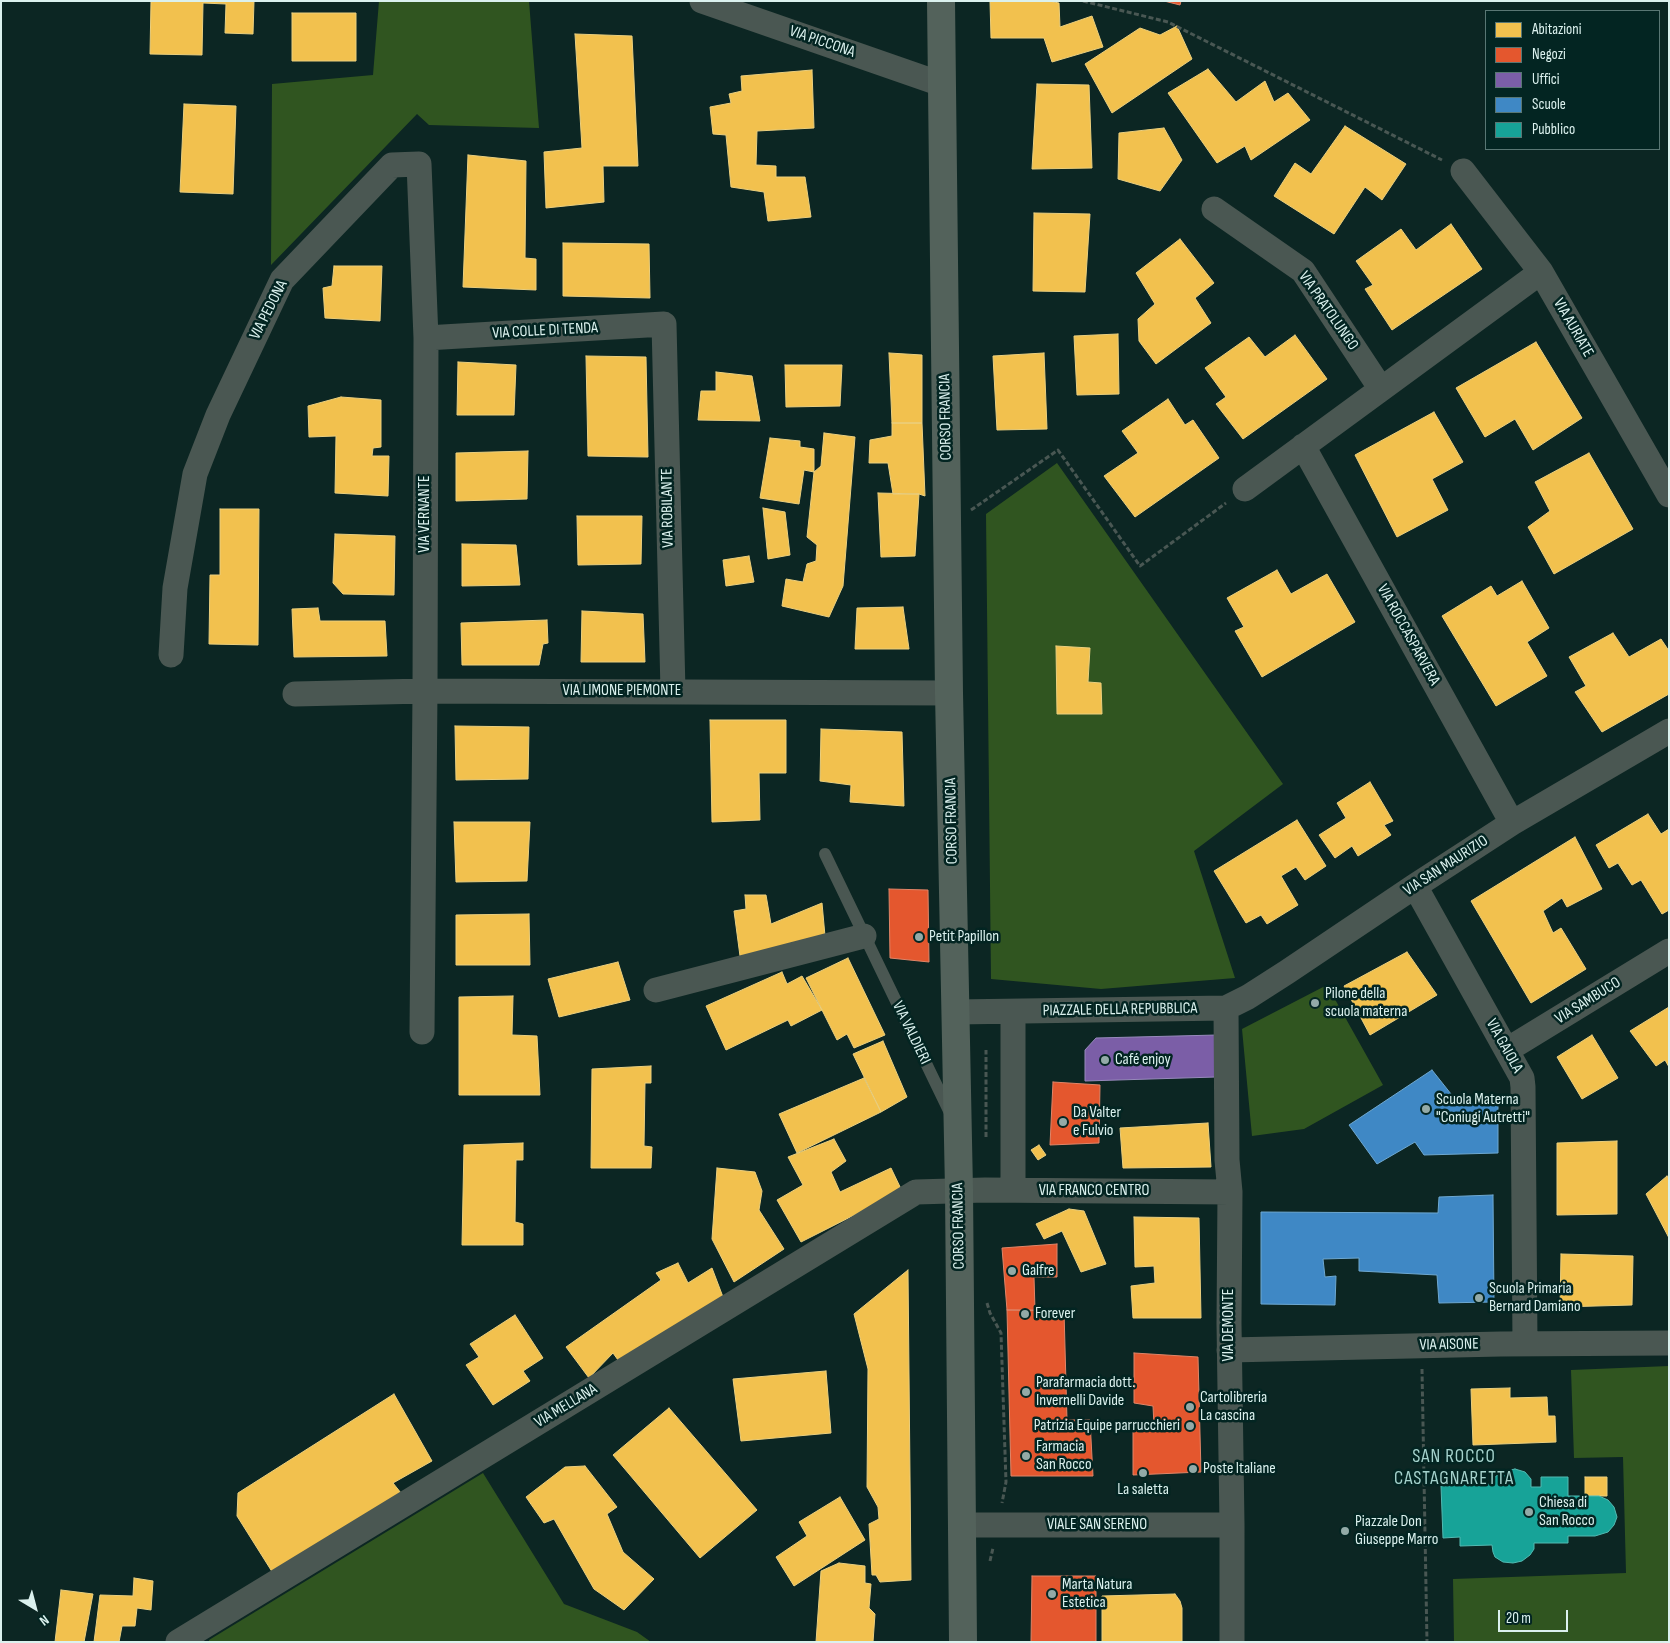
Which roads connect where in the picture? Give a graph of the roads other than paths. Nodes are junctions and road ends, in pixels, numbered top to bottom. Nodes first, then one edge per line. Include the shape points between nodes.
1 (702, 1) edge
2 (940, 1) edge
3 (941, 84) junction
4 (1463, 171) road end
5 (1214, 209) dead end
6 (1541, 272) junction
7 (664, 324) joint
8 (426, 338) junction
9 (1381, 389) junction
10 (1303, 446) junction
11 (1245, 489) road end
12 (1669, 495) edge
13 (171, 655) dead end
14 (425, 691) junction
15 (673, 691) junction
16 (949, 693) junction
17 (295, 694) dead end
18 (1669, 731) edge
19 (1512, 823) junction
20 (825, 854) dead end
21 (1415, 886) junction
22 (864, 936) junction
23 (1669, 951) edge
24 (656, 990) dead end
25 (1226, 1008) junction
26 (956, 1012) junction
27 (1013, 1012) junction
28 (422, 1032) dead end
29 (1507, 1050) junction
30 (958, 1130) junction
31 (959, 1190) junction
32 (1013, 1190) junction
33 (1230, 1192) junction
34 (1669, 1343) edge
35 (1525, 1344) junction
36 (1229, 1350) junction
37 (1232, 1525) junction
38 (962, 1526) junction
39 (178, 1642) edge
40 (963, 1642) edge
41 (1232, 1642) edge

1 - 3 street, VIA PICCONA
2 - 3 main road, CORSO FRANCIA
3 - 16 main road, CORSO FRANCIA
4 - 6 street, VIA AURIATE
5 - 9 street, VIA PRATOLUNGO via 1304,271
6 - 9 street
6 - 12 street, VIA AURIATE
7 - 8 street, VIA COLLE DI TENDA
7 - 15 street, VIA ROBILANTE
8 - 13 street, VIA PEDONA via 419,164 392,165 282,280 218,415 195,474 175,588
8 - 14 street, VIA VERNANTE
9 - 10 street
10 - 11 street
10 - 19 street, VIA ROCCASPARVERA
14 - 15 street, VIA LIMONE PIEMONTE
14 - 17 street, VIA LIMONE PIEMONTE
14 - 28 street, VIA VERNANTE
15 - 16 street, VIA LIMONE PIEMONTE
16 - 26 main road, CORSO FRANCIA
18 - 19 street, VIA SAN MAURIZIO
19 - 21 street, VIA SAN MAURIZIO
20 - 22 lane, VIA VALDIERI
21 - 25 street, VIA SAN MAURIZIO via 1248,998
21 - 29 street, VIA GAIOLA
22 - 24 street
22 - 30 lane, VIA VALDIERI
23 - 29 street, VIA SAMBUCO
25 - 27 street, PIAZZALE DELLA REPUBBLICA
25 - 33 street, VIA DEMONTE
26 - 27 street, PIAZZALE DELLA REPUBBLICA
26 - 30 main road, CORSO FRANCIA
27 - 32 street
29 - 35 street, VIA GAIOLA via 1522,1078 1523,1087
30 - 31 main road, CORSO FRANCIA
31 - 32 street, VIA FRANCO CENTRO
31 - 38 main road, CORSO FRANCIA
31 - 39 street, VIA MELLANA via 916,1192
32 - 33 street, VIA FRANCO CENTRO
33 - 36 street, VIA DEMONTE
34 - 35 street, VIA AISONE
35 - 36 street, VIA AISONE
36 - 37 street, VIA DEMONTE
37 - 38 street, VIALE SAN SERENO
37 - 41 street, VIA DEMONTE
38 - 40 main road, CORSO FRANCIA

